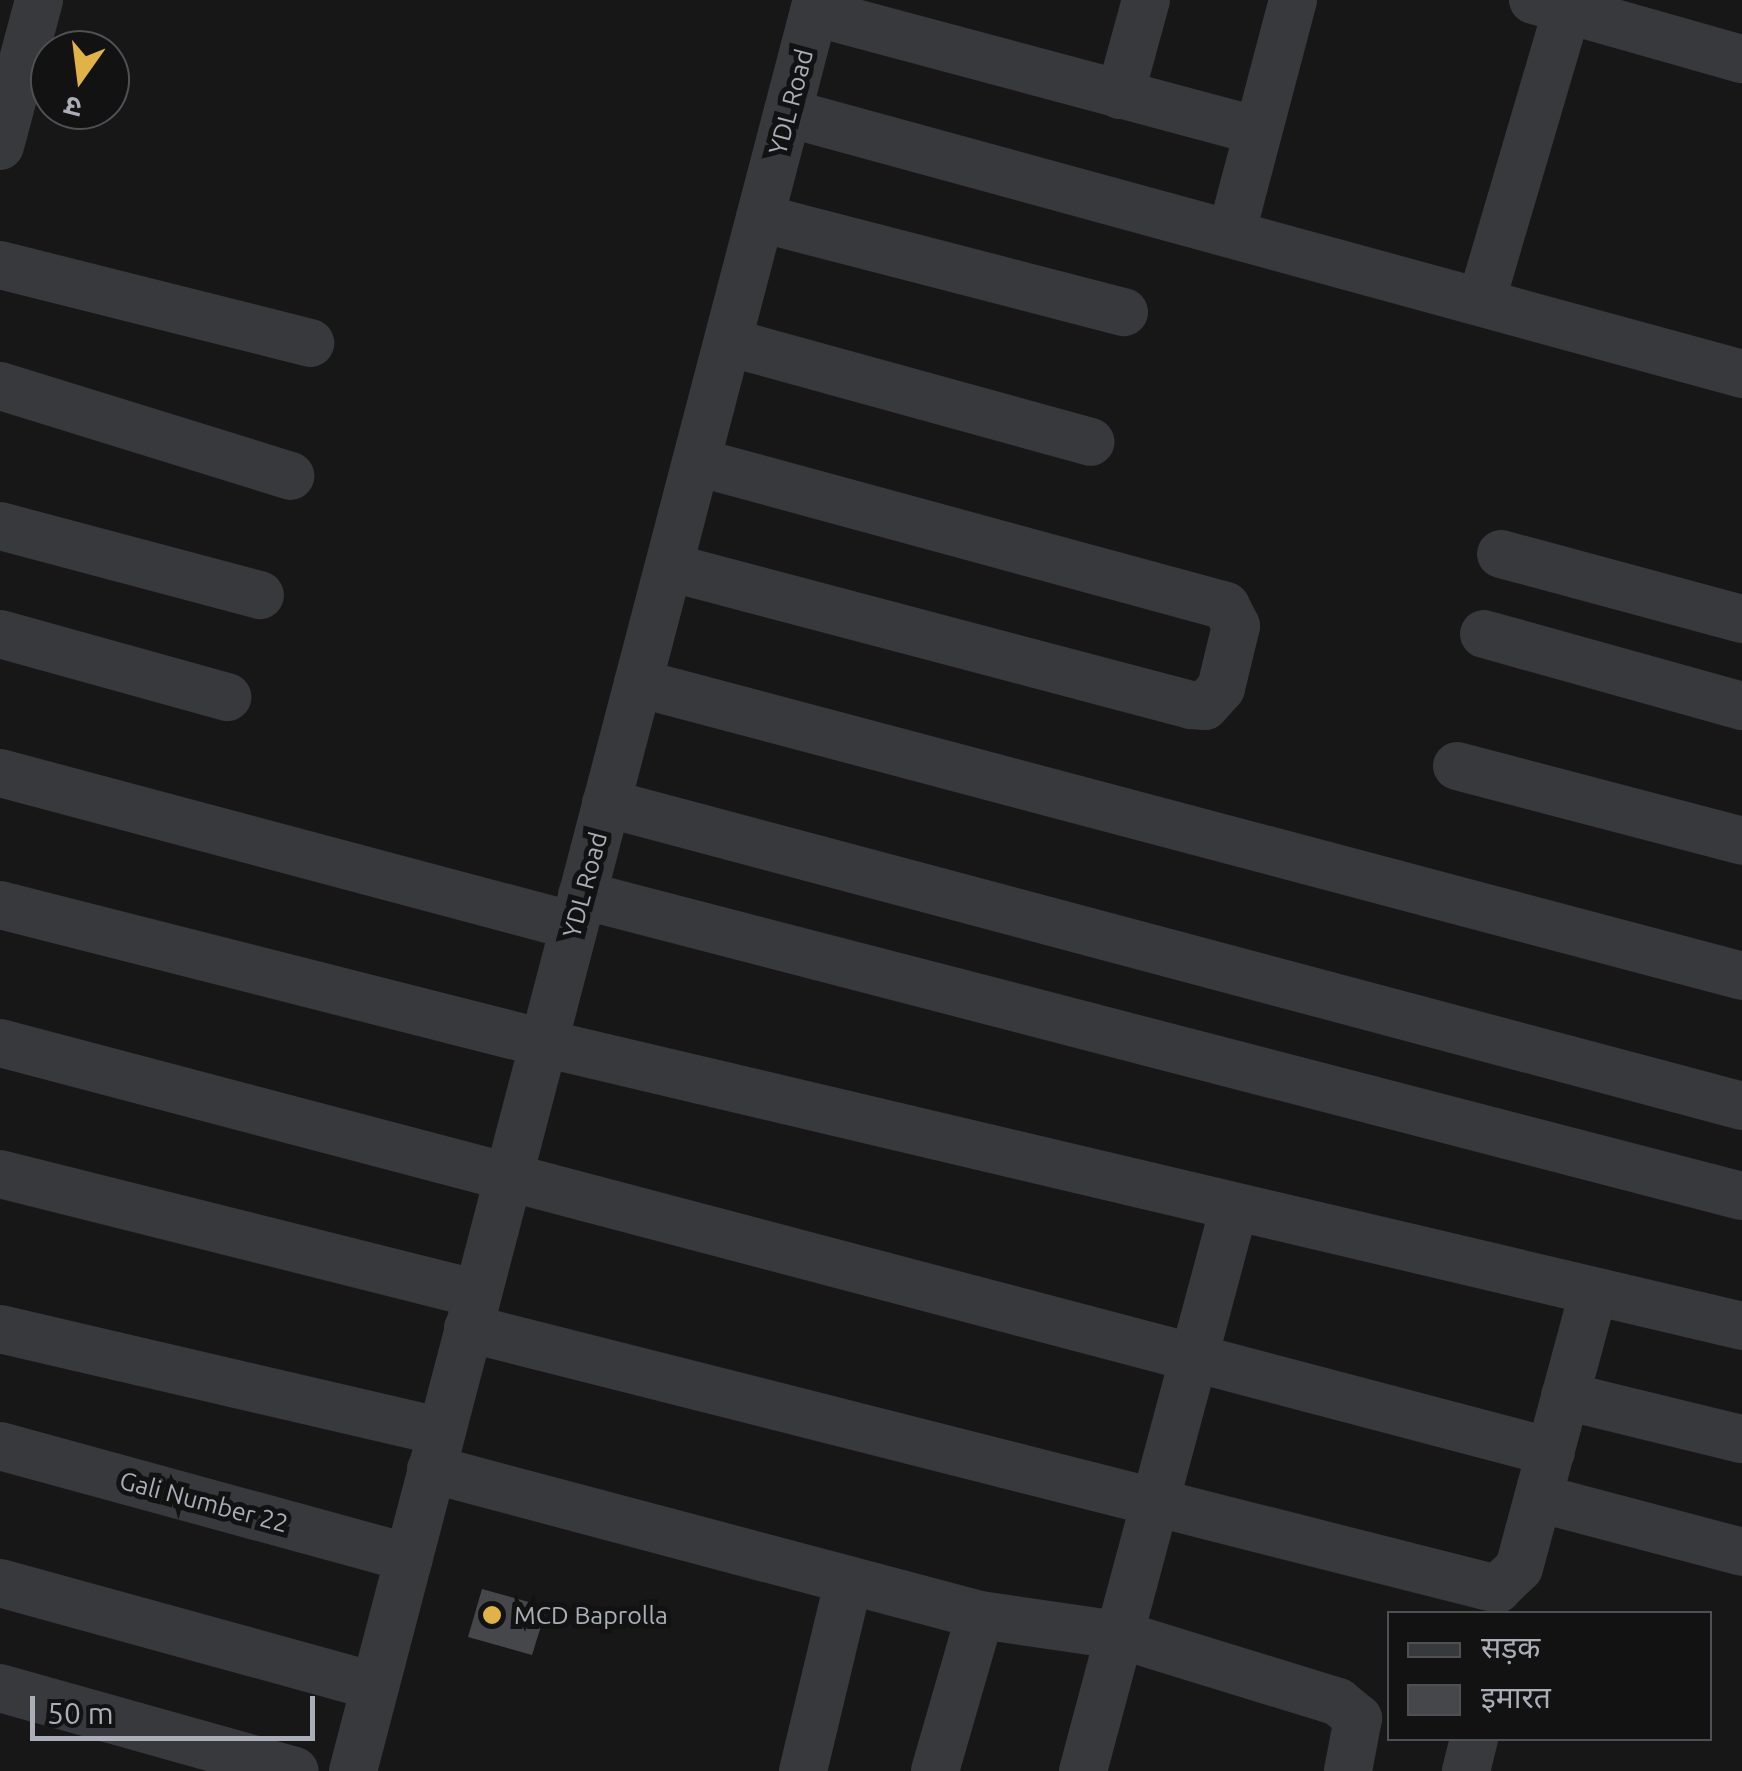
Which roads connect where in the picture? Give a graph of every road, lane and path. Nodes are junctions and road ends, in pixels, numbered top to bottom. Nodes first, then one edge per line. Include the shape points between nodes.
1 (40, 0) edge
2 (1146, 0) edge
3 (1293, 0) edge
4 (1550, 5) edge
5 (816, 6) edge
6 (1742, 59) edge
7 (1120, 95) junction
8 (788, 113) junction
9 (1257, 131) junction
10 (0, 146) edge
11 (760, 218) junction
12 (1232, 231) junction
13 (0, 266) edge
14 (1481, 302) junction
15 (1124, 312) dead end
16 (728, 342) junction
17 (310, 343) dead end
18 (1738, 358) edge
19 (0, 386) edge
20 (1090, 442) dead end
21 (697, 462) junction
22 (290, 476) dead end
23 (0, 526) edge
24 (1500, 554) dead end
25 (669, 567) junction
26 (260, 594) dead end
27 (1742, 619) edge
28 (0, 634) edge
29 (1484, 634) dead end
30 (638, 683) junction
31 (227, 697) dead end
32 (1742, 706) edge
33 (1458, 766) dead end
34 (0, 772) edge
35 (606, 803) junction
36 (1742, 841) edge
37 (0, 904) edge
38 (578, 911) junction
39 (1742, 976) edge
40 (0, 1043) edge
41 (543, 1043) junction
42 (1742, 1106) edge
43 (0, 1174) edge
44 (508, 1176) junction
45 (1742, 1196) edge
46 (1234, 1208) junction
47 (1593, 1294) junction
48 (473, 1311) junction
49 (1742, 1326) edge
50 (0, 1329) edge
51 (1192, 1358) junction
52 (1565, 1396) junction
53 (1742, 1439) edge
54 (0, 1446) edge
55 (436, 1450) junction
56 (1550, 1452) junction
57 (1538, 1498) junction
58 (1156, 1500) junction
59 (1742, 1552) edge
60 (409, 1558) junction
61 (849, 1580) junction
62 (0, 1584) edge
63 (1510, 1594) edge
64 (980, 1615) junction
65 (1124, 1636) junction
66 (375, 1686) junction
67 (0, 1688) edge
68 (1473, 1741) edge
69 (295, 1771) edge
70 (353, 1771) edge
71 (802, 1771) edge
72 (934, 1771) edge
73 (1083, 1771) edge
74 (1348, 1771) edge
75 (1466, 1771) edge

1 - 10 street
2 - 7 street
3 - 9 street
4 - 6 street
4 - 14 street
5 - 7 street
5 - 8 street, YDL Road
7 - 9 street
8 - 11 street, YDL Road
8 - 12 street
9 - 12 street
11 - 15 street
11 - 16 street, YDL Road
12 - 14 street
13 - 17 street
14 - 18 street
16 - 20 street
16 - 21 street, YDL Road
19 - 22 street
21 - 25 street, YDL Road
21 - 25 street via 1226,606 1236,626 1220,688 1216,700 1190,705
23 - 26 street
24 - 27 street
25 - 30 street, YDL Road
28 - 31 street
29 - 32 street
30 - 35 street, YDL Road
30 - 39 street
33 - 36 street
34 - 38 street
35 - 38 street, YDL Road
35 - 42 street
37 - 41 street
38 - 41 street, YDL Road
38 - 45 street
40 - 44 street
41 - 44 street, YDL Road
41 - 46 street
43 - 48 street
44 - 48 street, YDL Road
44 - 51 street
46 - 47 street
46 - 51 street
47 - 49 street
47 - 52 street
48 - 55 street, YDL Road
48 - 58 street
50 - 55 street
51 - 56 street
51 - 58 street
52 - 53 street
52 - 56 street
54 - 60 street, Gali Number 22
55 - 60 street, YDL Road
55 - 61 street
56 - 57 street
57 - 59 street
57 - 63 street
58 - 63 street
58 - 65 street
60 - 66 street, YDL Road
61 - 64 street
61 - 71 street
62 - 66 street
64 - 65 street
64 - 72 street
65 - 73 street
65 - 74 street via 1350,1706 1358,1734
66 - 70 street, YDL Road
67 - 69 street
68 - 75 street

